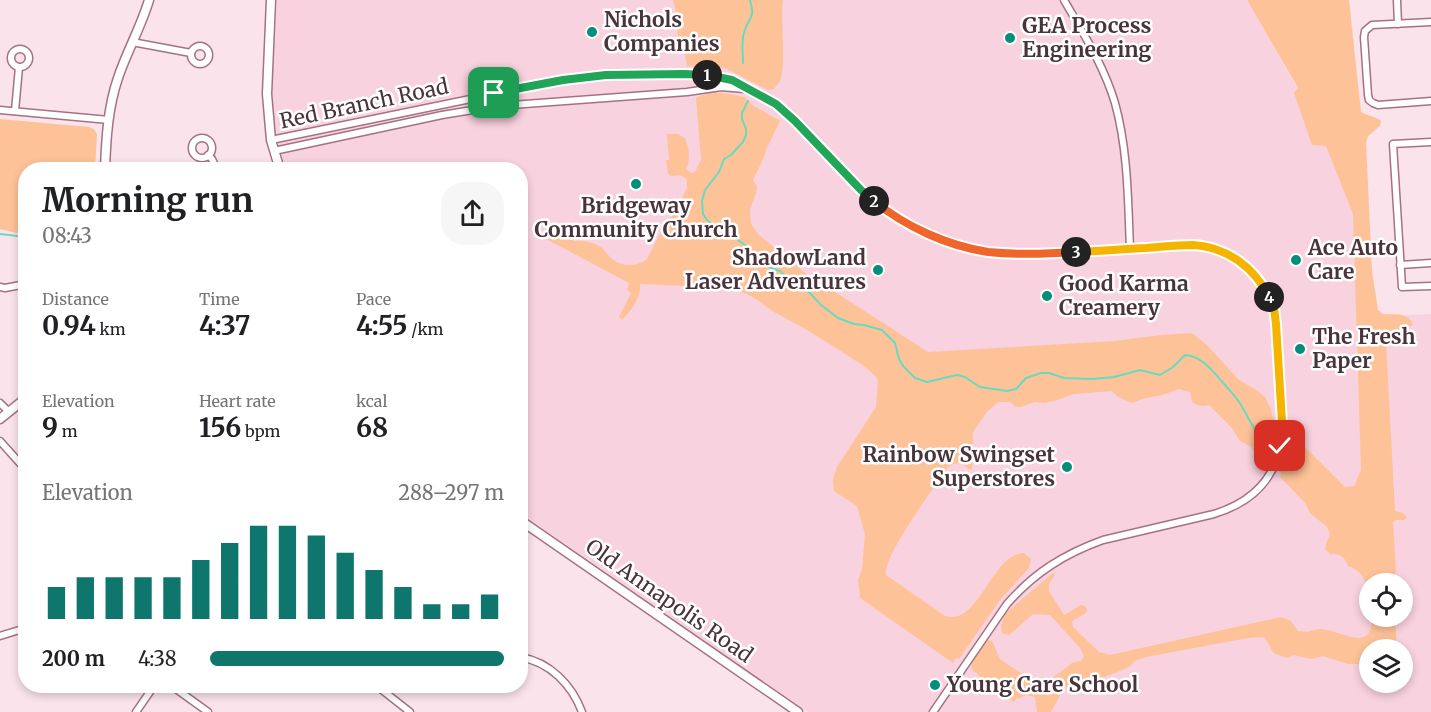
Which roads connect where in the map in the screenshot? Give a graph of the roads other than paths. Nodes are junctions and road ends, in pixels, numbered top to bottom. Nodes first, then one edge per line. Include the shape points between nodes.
1 (149, 0) edge
2 (271, 0) edge
3 (1064, 0) edge
4 (1397, 0) edge
5 (1431, 22) edge
6 (1398, 24) junction
7 (132, 42) junction
8 (190, 53) dead end
9 (19, 67) dead end
10 (747, 89) junction
11 (1431, 101) edge
12 (0, 110) edge
13 (15, 111) junction
14 (109, 120) junction
15 (271, 140) junction
16 (1431, 142) edge
17 (274, 151) junction
18 (208, 155) dead end
19 (106, 162) edge
20 (213, 162) edge
21 (277, 162) edge
22 (1130, 249) junction
23 (1431, 263) edge
24 (1400, 265) junction
25 (18, 286) edge
26 (1431, 286) edge
27 (0, 287) edge
28 (0, 403) edge
29 (18, 405) edge
30 (9, 412) junction
31 (0, 419) edge
32 (0, 441) edge
33 (18, 462) edge
34 (528, 526) edge
35 (18, 630) edge
36 (0, 636) edge
37 (528, 660) edge
38 (149, 693) edge
39 (182, 693) edge
40 (386, 693) edge
41 (136, 712) edge
42 (208, 712) edge
43 (410, 712) edge
44 (582, 712) edge
45 (798, 712) edge
46 (933, 712) edge

1 - 7 main road
2 - 15 main road via 267,94
3 - 22 street via 1090,44 1114,101 1125,163
4 - 6 street
5 - 6 street
6 - 11 street via 1371,25 1365,31 1369,99 1378,105
7 - 8 street
7 - 14 main road
9 - 13 street
10 - 15 street, Red Branch Road via 732,80 704,75 606,75 563,80
10 - 17 street, Red Branch Road via 722,87 497,106
10 - 22 street, Red Branch Road via 788,114 879,205 925,232 964,247 1007,253
12 - 13 street
13 - 14 street
14 - 19 main road
15 - 17 main road
16 - 24 street via 1393,144
17 - 21 main road
18 - 20 street
22 - 46 street, Red Branch Road via 1192,245 1212,248 1244,264 1260,281 1274,308 1276,324 1282,433 1274,466 1252,496 1229,509 1103,540 1046,568 1007,604
23 - 24 street
24 - 26 street via 1402,287
25 - 27 street
28 - 30 street
29 - 30 main road
30 - 31 main road
32 - 33 street
34 - 45 main road, Old Annapolis Road
35 - 36 street
37 - 44 street via 549,668 565,682
38 - 41 street
39 - 42 street
40 - 43 street

